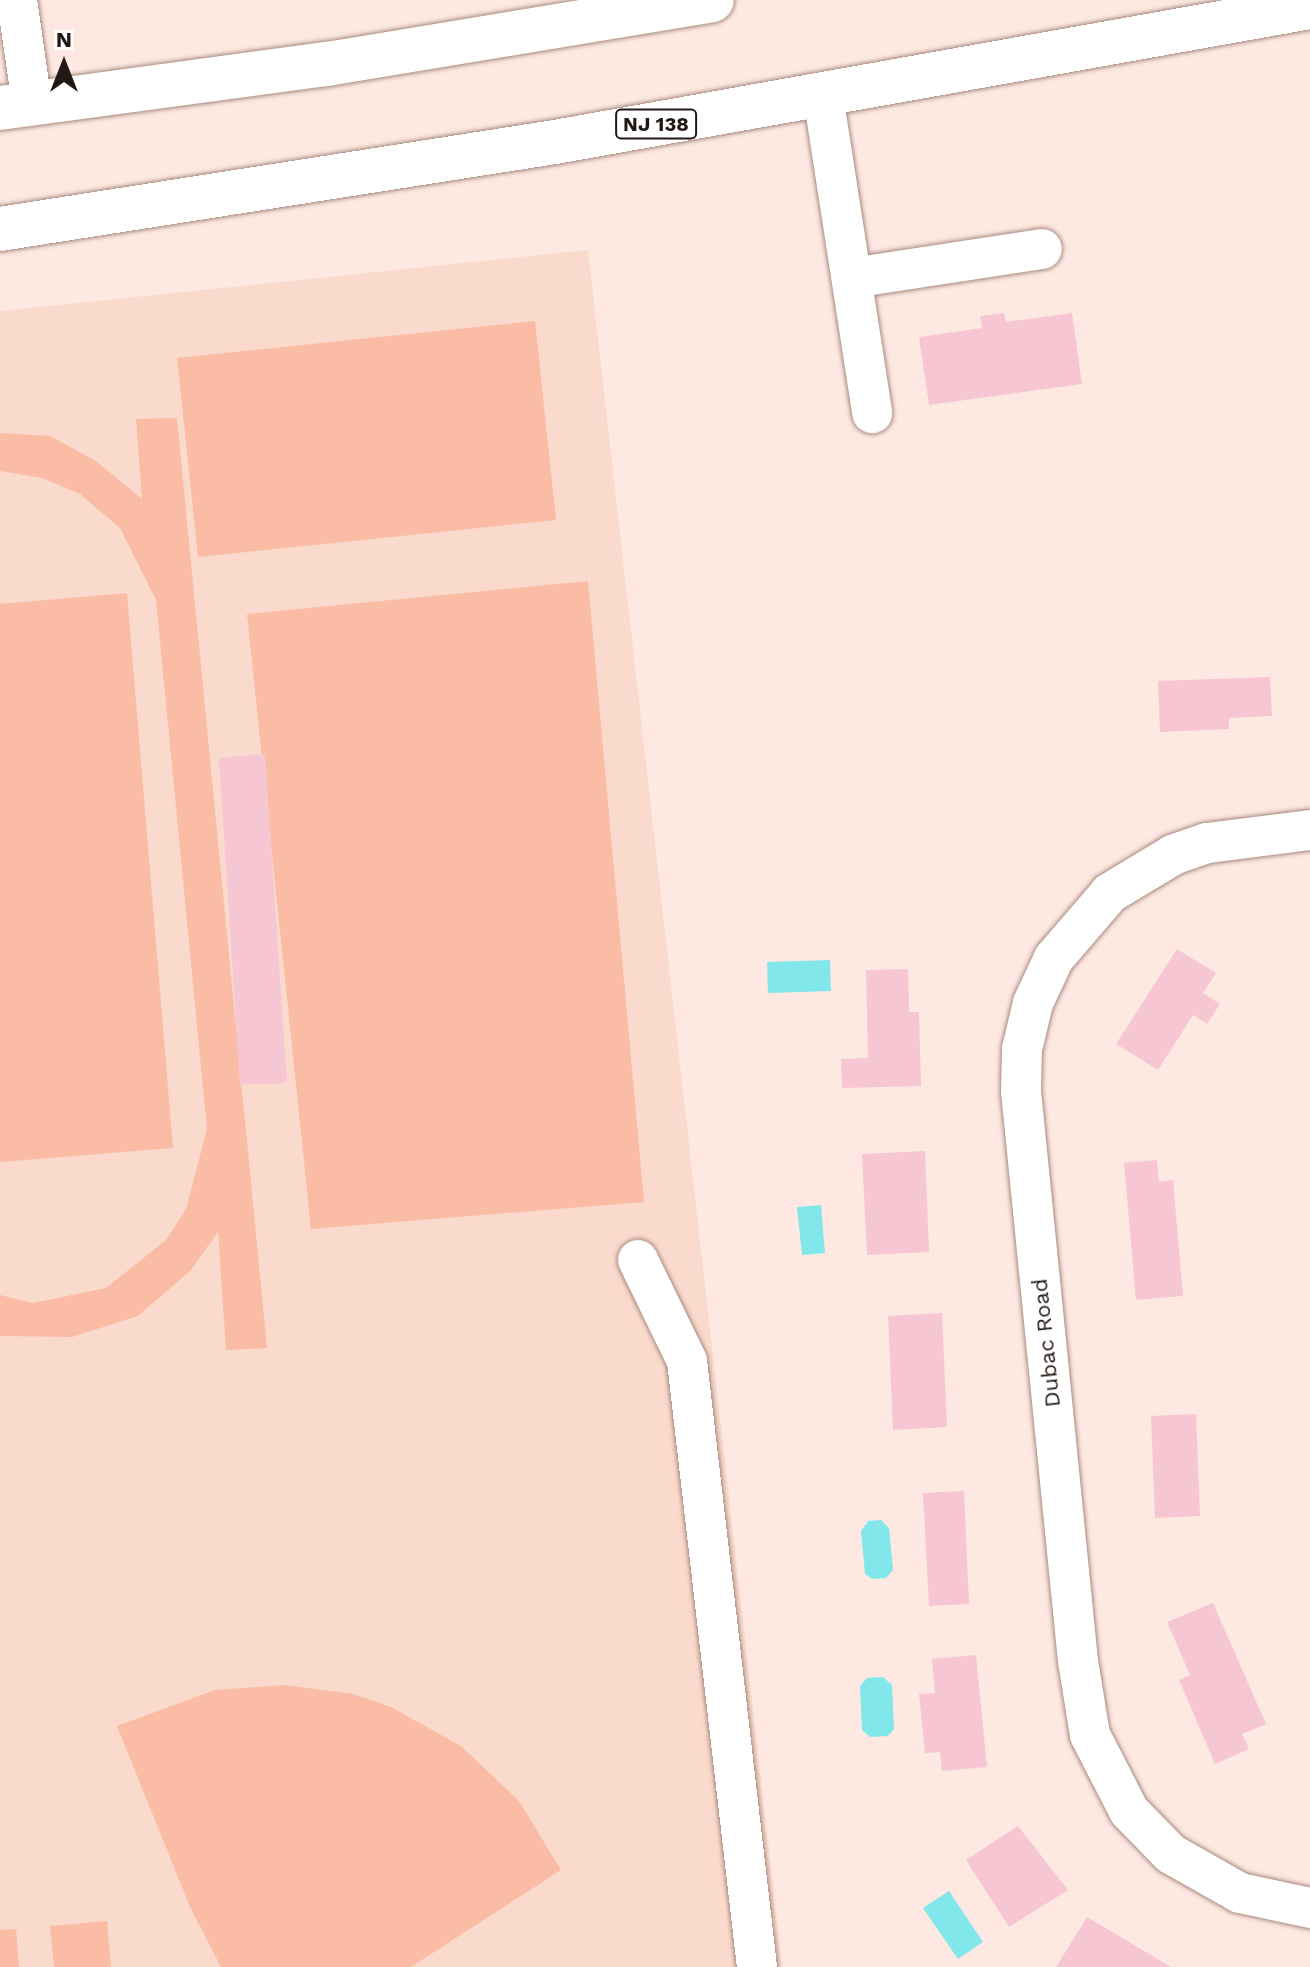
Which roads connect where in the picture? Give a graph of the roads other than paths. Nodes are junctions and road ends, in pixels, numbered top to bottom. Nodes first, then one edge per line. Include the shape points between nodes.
1 (17, 0) edge
2 (712, 0) edge
3 (1310, 7) edge
4 (823, 95) junction
5 (16, 106) edge
6 (0, 229) edge
7 (1042, 249) dead end
8 (852, 278) junction
9 (872, 413) dead end
10 (1310, 830) edge
11 (638, 1260) dead end
12 (1310, 1908) edge
13 (757, 1967) edge

1 - 5 street
2 - 5 highway via 327,64
3 - 4 highway, NJ 138
4 - 6 highway, NJ 138
4 - 8 street
7 - 8 street
8 - 9 street
10 - 12 street, Dubac Road via 1207,843 1162,860 1110,893 1054,958 1033,1003 1022,1049 1021,1091 1078,1661 1090,1735 1129,1811 1171,1854 1240,1893
11 - 13 street via 687,1361

